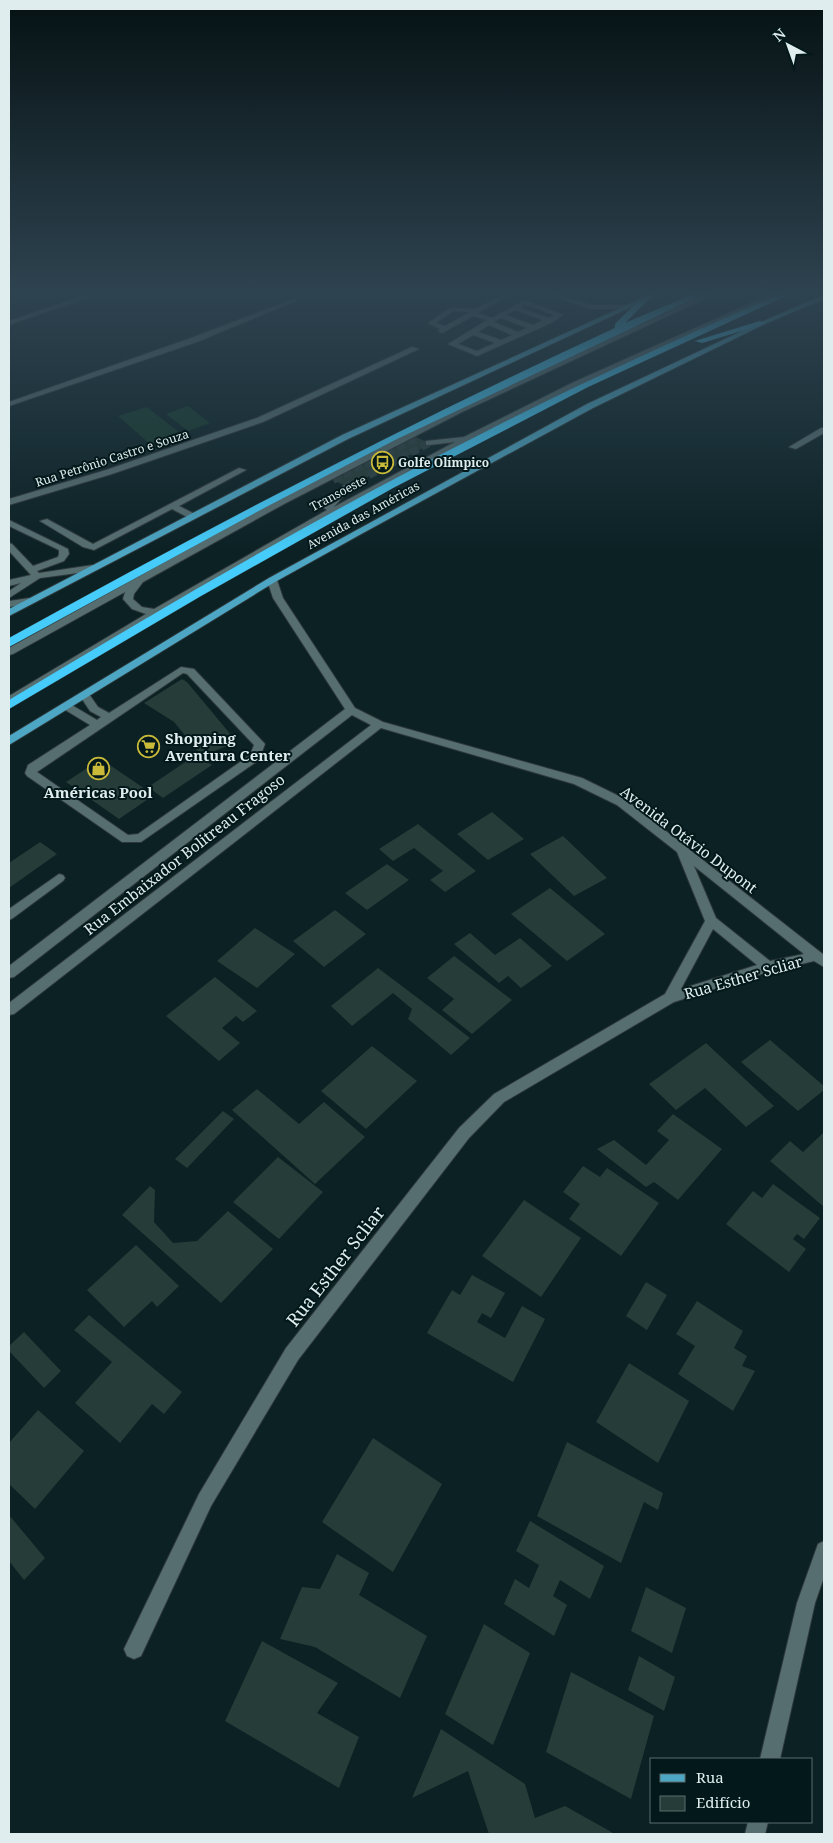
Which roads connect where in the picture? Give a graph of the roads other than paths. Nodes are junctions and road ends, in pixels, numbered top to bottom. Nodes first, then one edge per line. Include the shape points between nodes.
1 (75, 381) edge
2 (345, 381) edge
3 (465, 381) edge
4 (512, 381) edge
5 (525, 381) edge
6 (585, 381) edge
7 (596, 381) edge
8 (642, 381) edge
9 (9, 404) edge
10 (441, 420) junction
11 (824, 430) edge
12 (471, 437) junction
13 (417, 438) tunnel mouth
14 (430, 443) tunnel mouth
15 (793, 447) dead end
16 (242, 470) dead end
17 (333, 480) tunnel mouth
18 (347, 487) tunnel mouth
19 (9, 502) edge
20 (281, 502) junction
21 (172, 506) junction
22 (192, 516) junction
23 (321, 516) junction
24 (44, 521) dead end
25 (9, 523) edge
26 (9, 546) edge
27 (93, 568) junction
28 (152, 571) junction
29 (33, 573) junction
30 (272, 580) junction
31 (9, 583) edge
32 (9, 595) edge
33 (30, 601) junction
34 (9, 604) edge
35 (152, 612) junction
36 (9, 613) edge
37 (9, 643) edge
38 (9, 652) edge
39 (84, 696) junction
40 (9, 700) edge
41 (9, 705) edge
42 (66, 706) junction
43 (350, 710) junction
44 (109, 718) junction
45 (379, 724) junction
46 (97, 725) junction
47 (9, 741) edge
48 (681, 849) junction
49 (59, 878) dead end
50 (9, 915) edge
51 (710, 921) junction
52 (820, 959) edge
53 (768, 967) junction
54 (9, 974) edge
55 (670, 998) junction
56 (9, 1010) edge
57 (824, 1550) edge
58 (134, 1649) dead end
59 (770, 1758) edge

1 - 9 street
2 - 19 street, Rua Petrônio Castro e Souza via 260,420 109,472
3 - 22 main road via 346,436
4 - 37 highway via 366,450
5 - 10 street, Transoeste
6 - 12 street, Transoeste
7 - 41 highway, Avenida das Américas via 331,518
8 - 30 main road, Avenida das Américas via 590,406
10 - 13 street
10 - 20 street, Transoeste
11 - 15 street
12 - 14 street
12 - 23 street, Transoeste
16 - 21 street
17 - 20 street
18 - 23 street
20 - 28 street, Transoeste
21 - 22 street
21 - 24 street via 94,547
22 - 27 main road
23 - 35 street, Transoeste
25 - 29 street via 63,549 60,559
26 - 29 street
27 - 29 street
27 - 33 main road
28 - 35 street via 134,586 128,599 138,610
28 - 38 street, Transoeste
29 - 31 street
29 - 32 street
30 - 39 main road, Avenida das Américas
30 - 43 street via 278,598
33 - 34 street
33 - 36 main road
35 - 40 street, Transoeste
39 - 42 main road, Avenida das Américas
39 - 44 street via 94,709
42 - 46 street
42 - 47 main road, Avenida das Américas
43 - 45 street, Avenida Otávio Dupont
43 - 54 street, Rua Embaixador Bolitreau Fragoso
44 - 46 street
44 - 46 street via 181,670 190,670 260,744 255,757 166,821 141,838 126,839 31,773 32,768
45 - 48 street, Avenida Otávio Dupont via 578,782 621,802
45 - 56 street, Rua Embaixador Bolitreau Fragoso
48 - 51 street
48 - 52 street, Avenida Otávio Dupont
49 - 50 street
51 - 53 street
51 - 55 street, Rua Esther Scliar
52 - 53 street, Rua Esther Scliar
53 - 55 street, Rua Esther Scliar
55 - 58 street, Rua Esther Scliar via 499,1098 464,1133 292,1354 205,1500
57 - 59 street via 806,1603

